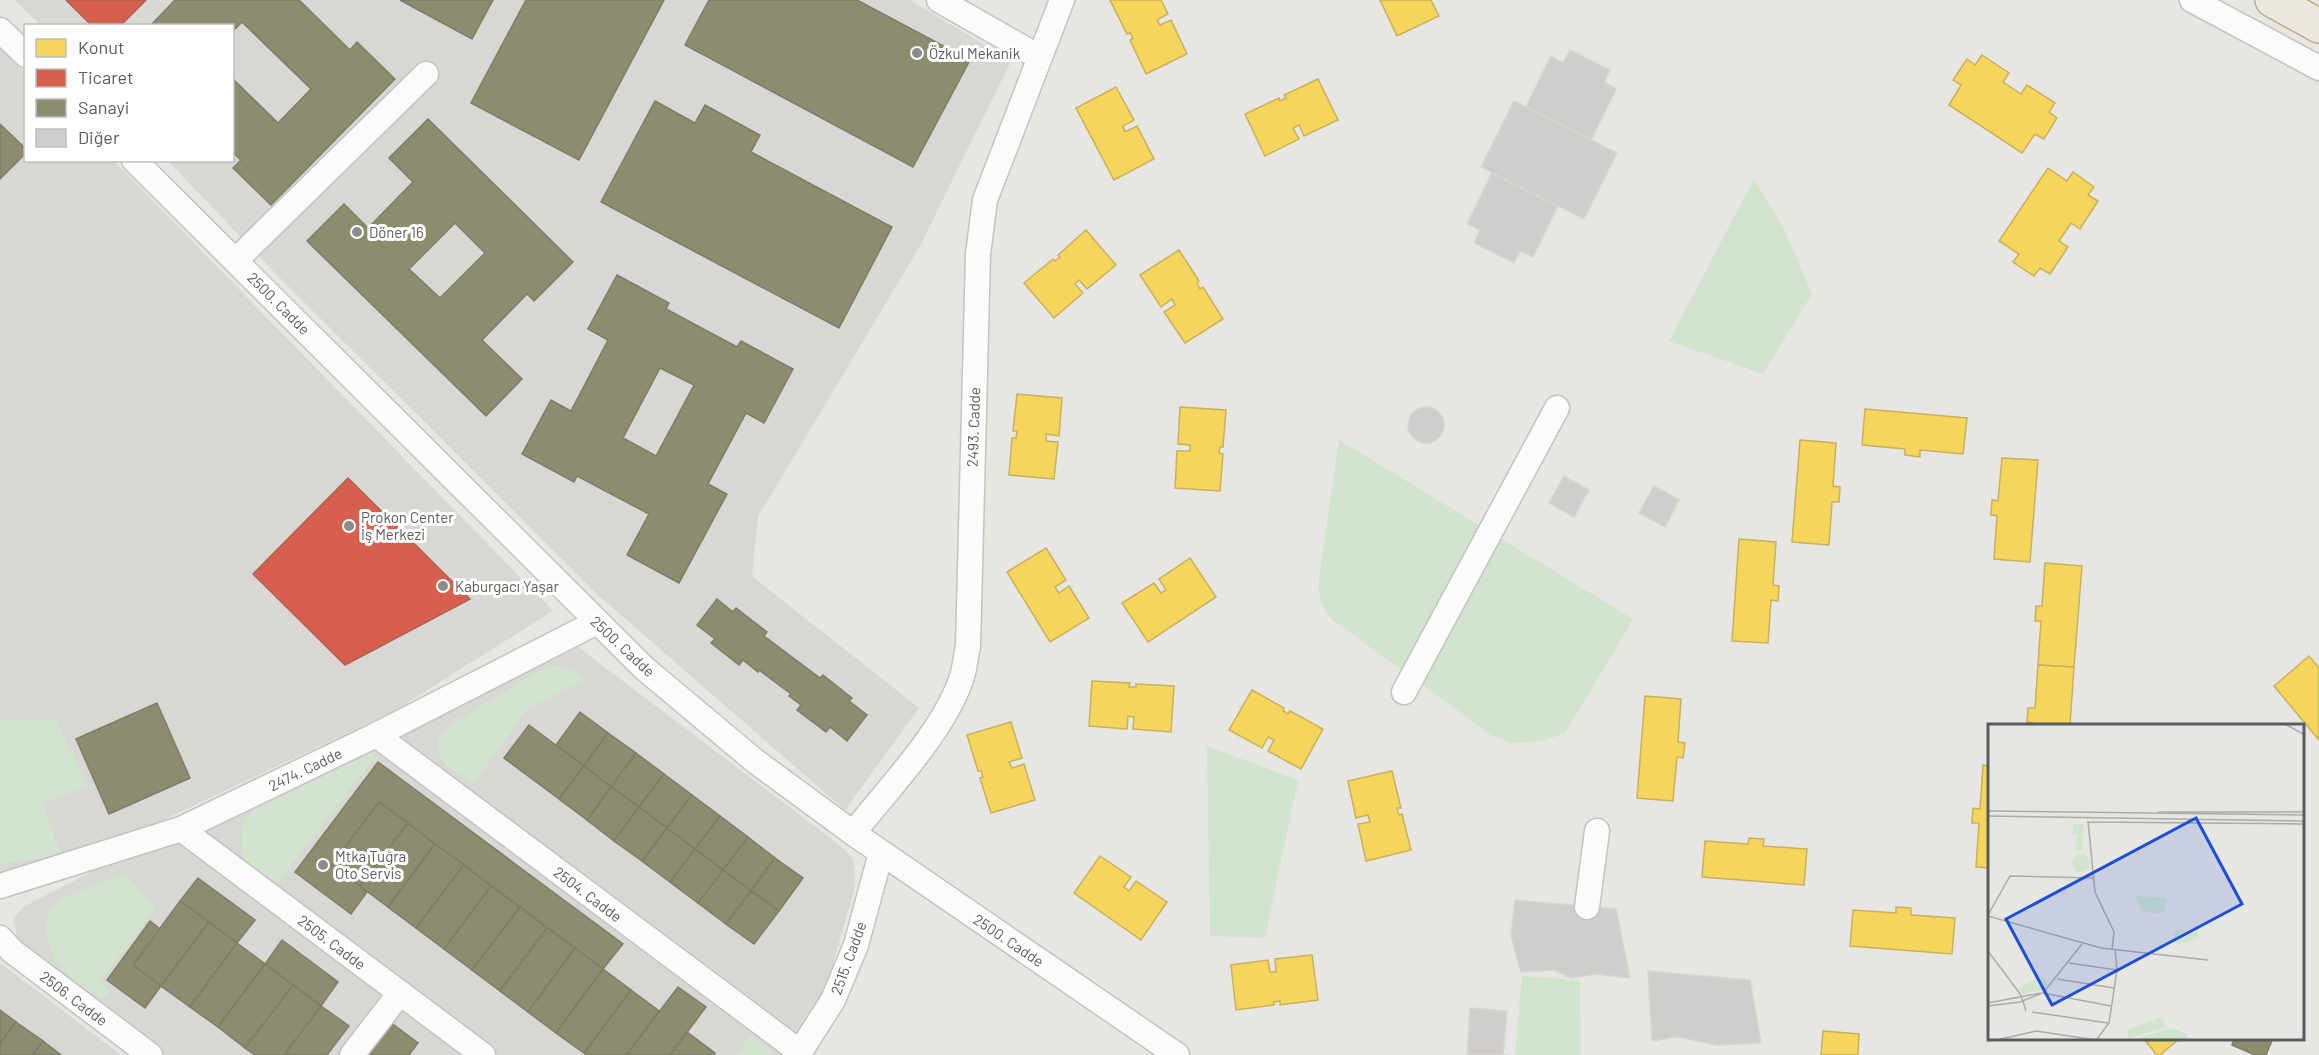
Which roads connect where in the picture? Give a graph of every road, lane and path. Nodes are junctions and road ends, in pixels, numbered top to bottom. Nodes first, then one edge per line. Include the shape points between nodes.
1 (939, 0) edge
2 (1062, 0) edge
3 (2192, 0) edge
4 (2272, 0) edge
5 (2319, 26) edge
6 (0, 30) edge
7 (24, 53) edge
8 (1039, 57) junction
9 (2319, 68) edge
10 (426, 74) dead end
11 (136, 162) edge
12 (236, 261) junction
13 (1557, 408) dead end
14 (597, 622) junction
15 (1404, 692) dead end
16 (376, 735) junction
17 (181, 829) junction
18 (1597, 831) dead end
19 (853, 833) junction
20 (881, 853) junction
21 (0, 886) edge
22 (1587, 907) dead end
23 (0, 938) edge
24 (400, 993) junction
25 (799, 1053) edge
26 (150, 1055) edge
27 (352, 1055) edge
28 (483, 1055) edge
29 (1177, 1055) edge

1 - 8 street
2 - 8 street, 2493. Cadde
3 - 9 street
4 - 5 highway
6 - 7 street
8 - 19 street, 2493. Cadde via 985,200 978,254 968,646 963,674 934,731
10 - 12 street
11 - 12 street, 2500. Cadde
12 - 14 street, 2500. Cadde
13 - 15 street
14 - 16 street, 2474. Cadde
14 - 19 street, 2500. Cadde via 644,668 747,754
16 - 17 street, 2474. Cadde
16 - 25 street, 2504. Cadde
17 - 21 street, 2474. Cadde
17 - 24 street, 2505. Cadde
18 - 22 street
19 - 20 street, 2500. Cadde
20 - 25 street, 2515. Cadde via 856,945 833,1000
20 - 29 street, 2500. Cadde
23 - 26 street, 2506. Cadde
24 - 27 street
24 - 28 street, 2505. Cadde

